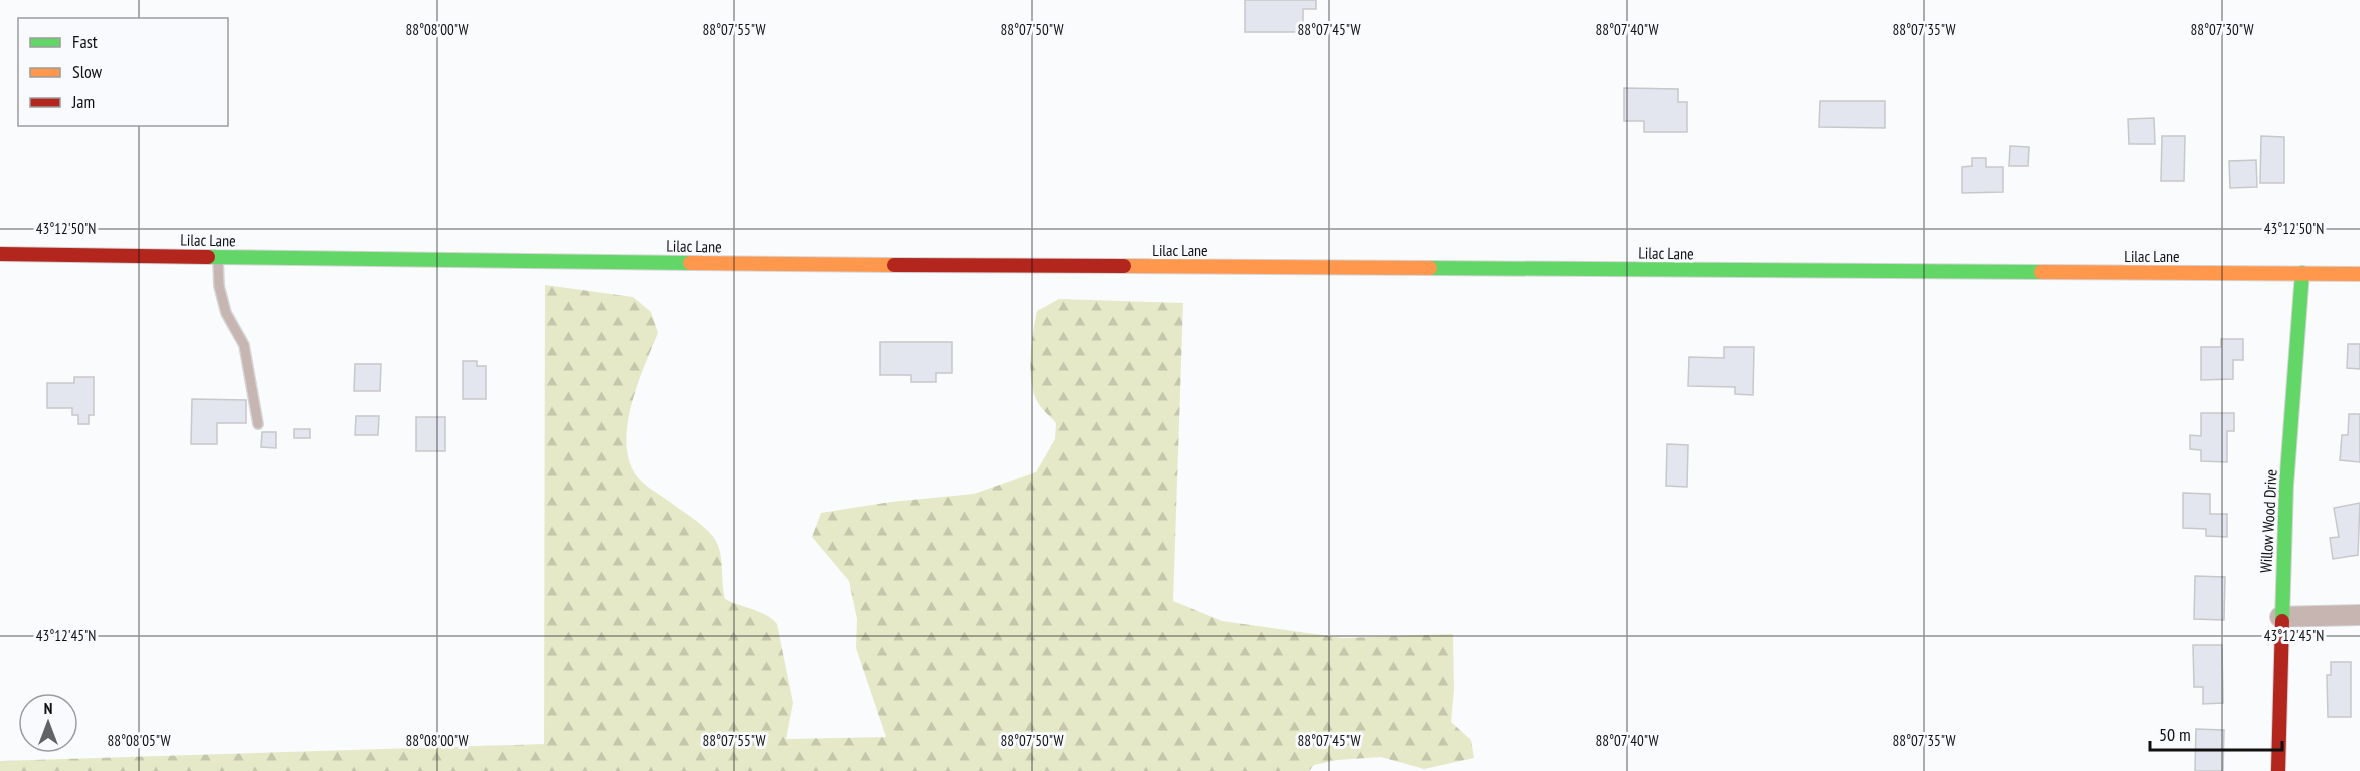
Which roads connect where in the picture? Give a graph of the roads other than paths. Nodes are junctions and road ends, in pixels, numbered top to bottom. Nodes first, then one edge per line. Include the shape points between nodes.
1 (0, 254) edge
2 (218, 257) junction
3 (2301, 273) junction
4 (2360, 274) edge
5 (258, 424) dead end
6 (2360, 615) edge
7 (2280, 617) junction
8 (2278, 771) edge

1 - 2 street, Lilac Lane
2 - 3 street, Lilac Lane
2 - 5 lane via 219,286 226,313 244,345
3 - 4 street, Lilac Lane
3 - 7 street, Willow Wood Drive
6 - 7 street
7 - 8 street, Willow Wood Drive

